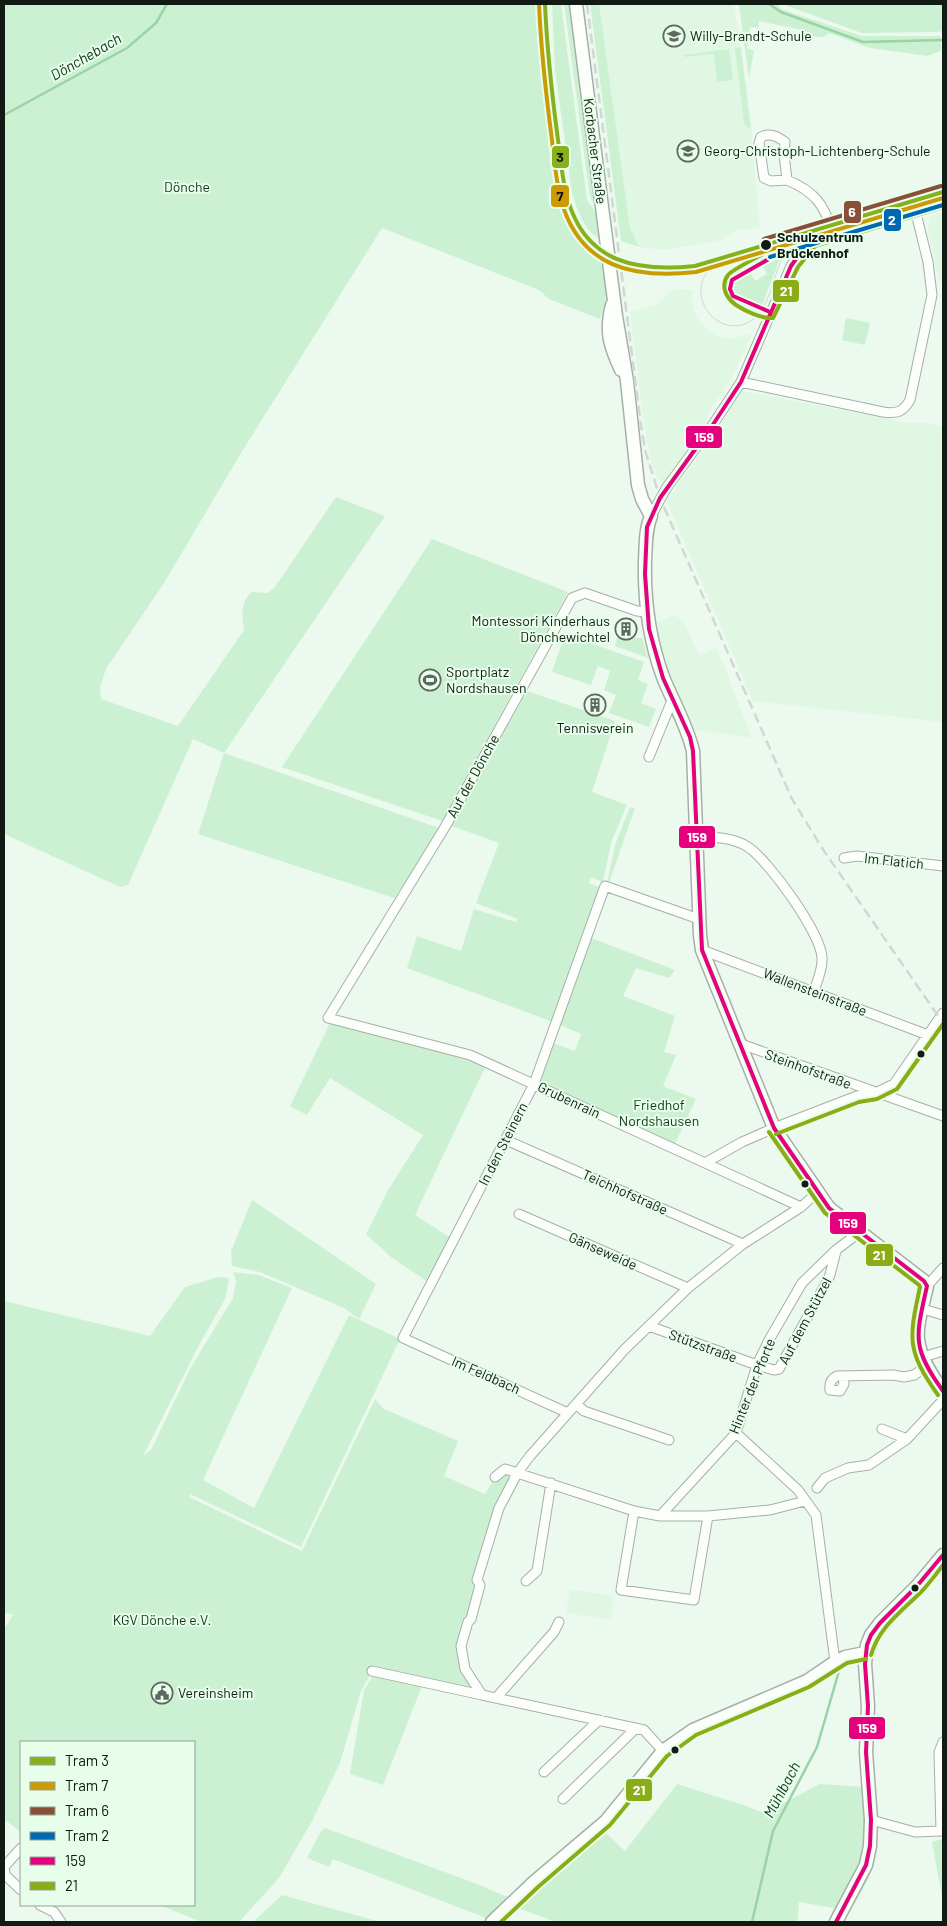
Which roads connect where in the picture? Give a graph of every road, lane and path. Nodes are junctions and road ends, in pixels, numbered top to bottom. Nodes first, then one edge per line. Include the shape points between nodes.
1 (576, 4) edge
2 (787, 180) junction
3 (943, 201) edge
4 (915, 209) junction
5 (833, 233) junction
6 (741, 382) junction
7 (651, 516) junction
8 (646, 612) junction
9 (673, 698) junction
10 (649, 757) dead end
11 (696, 837) junction
12 (844, 858) dead end
13 (943, 866) edge
14 (699, 919) junction
15 (702, 950) junction
16 (814, 992) junction
17 (943, 1013) edge
18 (328, 1018) joint
19 (928, 1035) junction
20 (741, 1044) junction
21 (534, 1084) junction
22 (875, 1093) junction
23 (943, 1116) edge
24 (774, 1128) junction
25 (506, 1140) junction
26 (705, 1163) junction
27 (818, 1192) junction
28 (801, 1207) junction
29 (518, 1214) dead end
30 (860, 1232) junction
31 (743, 1244) junction
32 (836, 1250) junction
33 (943, 1268) edge
34 (927, 1286) junction
35 (688, 1288) junction
36 (923, 1309) junction
37 (943, 1315) edge
38 (649, 1326) junction
39 (403, 1338) joint
40 (943, 1351) edge
41 (925, 1362) junction
42 (757, 1365) junction
43 (843, 1376) dead end
44 (943, 1391) edge
45 (943, 1400) edge
46 (576, 1404) junction
47 (568, 1413) junction
48 (882, 1429) dead end
49 (736, 1433) junction
50 (907, 1439) junction
51 (669, 1440) dead end
52 (518, 1472) junction
53 (495, 1477) dead end
54 (550, 1483) junction
55 (817, 1488) dead end
56 (805, 1501) junction
57 (634, 1511) junction
58 (660, 1516) junction
59 (708, 1516) junction
60 (943, 1555) edge
61 (526, 1581) dead end
62 (558, 1622) dead end
63 (865, 1653) junction
64 (835, 1662) junction
65 (372, 1672) dead end
66 (482, 1695) junction
67 (496, 1698) junction
68 (598, 1720) junction
69 (636, 1728) junction
70 (943, 1742) edge
71 (663, 1751) junction
72 (544, 1772) dead end
73 (563, 1799) dead end
74 (871, 1820) junction
75 (942, 1830) edge
76 (20, 1849) edge
77 (4, 1866) edge
78 (20, 1889) edge
79 (42, 1906) edge
80 (61, 1922) edge
81 (492, 1922) edge
82 (836, 1922) edge

1 - 7 street, Korbacher Straße via 614,297 609,317 610,347 627,381 638,485
2 - 2 street via 785,142 776,136 764,135 759,142 764,178
2 - 5 street via 817,198
3 - 4 street
4 - 5 street
4 - 6 street via 932,295 910,400 904,410 884,412
5 - 6 street via 812,240 791,266
6 - 7 street via 667,487
7 - 8 street via 647,527
8 - 9 street via 654,652
8 - 18 street, Auf der Dönche via 586,593 572,598 445,827
9 - 10 street
9 - 11 street via 690,737
11 - 14 street
11 - 16 street via 734,840 749,847 771,870 816,936 822,957
12 - 13 street, Im Flatich via 857,856
14 - 15 street
14 - 21 street, In den Steinern via 605,886
15 - 16 street, Wallensteinstraße
15 - 20 street
16 - 19 street, Wallensteinstraße
17 - 19 street
18 - 21 street, Grubenrain via 470,1055
19 - 22 street via 894,1084
20 - 22 street, Steinhofstraße
20 - 24 street
21 - 25 street, In den Steinern
21 - 26 street, Grubenrain
22 - 23 street, Steinhofstraße
22 - 24 street via 858,1096
24 - 26 street
24 - 27 street
25 - 31 street, Teichhofstraße
25 - 39 street, In den Steinern
26 - 28 street, Grubenrain
27 - 28 street
27 - 30 street via 829,1208
28 - 31 street
29 - 35 street, Gänseweide
30 - 32 street, Hinter der Pforte
30 - 34 street
31 - 35 street
32 - 42 street, Hinter der Pforte via 802,1283
32 - 42 street, Auf dem Stützel via 830,1275 782,1365 774,1370
33 - 34 street
34 - 36 street
35 - 38 street
36 - 37 street
36 - 41 street via 918,1339
38 - 42 street, Stützstraße
38 - 46 street
39 - 47 street, Im Feldbach
40 - 41 street
41 - 43 street via 914,1375 904,1377
41 - 44 street
42 - 49 street, Hinter der Pforte
45 - 50 street
46 - 47 street
46 - 51 street via 584,1410
47 - 52 street
48 - 50 street
49 - 56 street via 798,1490
49 - 58 street, Hinter der Pforte
50 - 55 street via 869,1465 848,1468 825,1478
52 - 53 street via 505,1469
52 - 54 street
52 - 66 street via 499,1508 477,1580 480,1585 471,1620 461,1646 465,1669
54 - 57 street
54 - 61 street via 536,1571
56 - 59 street via 770,1510
56 - 64 street via 816,1515
57 - 58 street
57 - 59 street via 621,1590 694,1600
58 - 59 street
60 - 63 street via 880,1623 871,1635
62 - 67 street via 554,1632
63 - 64 street
63 - 74 street via 866,1752
64 - 71 street via 807,1681 693,1730
65 - 66 street
66 - 67 street
67 - 68 street
68 - 69 street
68 - 72 street
69 - 71 street via 644,1730
69 - 73 street
70 - 75 street via 939,1752
71 - 81 street via 606,1821
74 - 75 street via 915,1832
74 - 82 street via 866,1864
76 - 77 street
77 - 78 street via 5,1875
79 - 80 street via 54,1912

